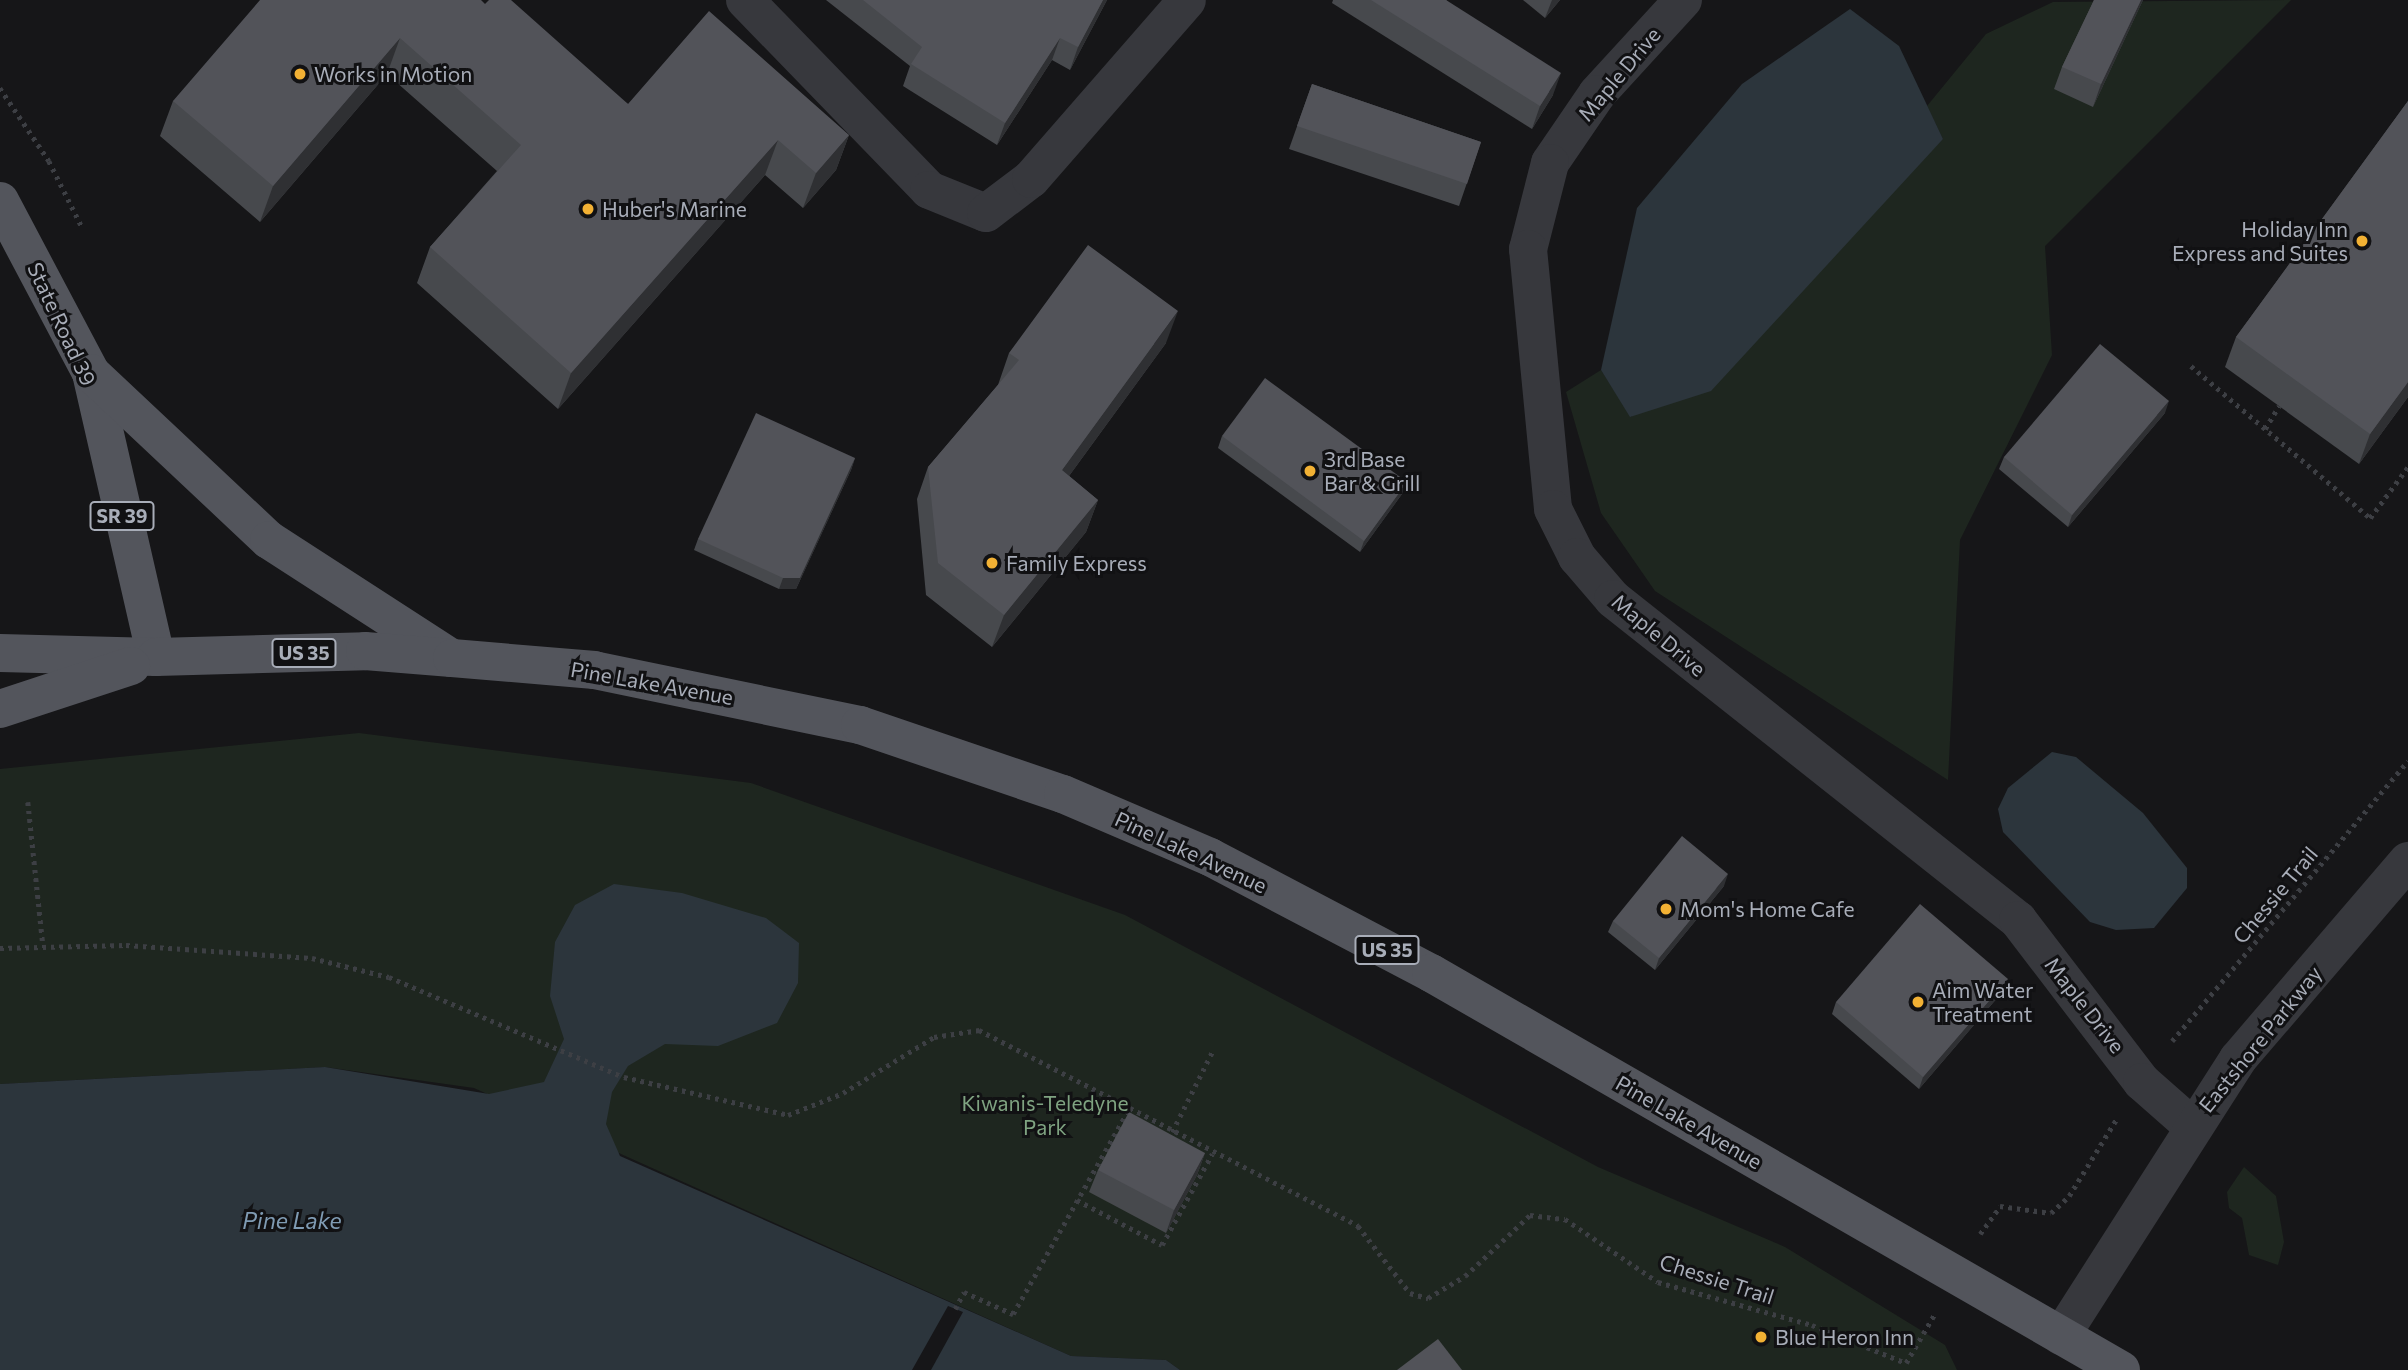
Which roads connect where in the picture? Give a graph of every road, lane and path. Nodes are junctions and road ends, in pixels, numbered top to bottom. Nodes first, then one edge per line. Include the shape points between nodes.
1 (745, 0) edge
2 (1187, 0) edge
3 (1683, 0) edge
4 (0, 88) edge
5 (0, 201) edge
6 (82, 227) dead end
7 (2191, 366) dead end
8 (90, 373) junction
9 (2279, 406) dead end
10 (2265, 429) junction
11 (2408, 467) edge
12 (0, 653) edge
13 (156, 657) junction
14 (452, 658) junction
15 (0, 709) edge
16 (2408, 761) edge
17 (28, 802) dead end
18 (2408, 861) edge
19 (43, 945) junction
20 (0, 948) edge
21 (2166, 1049) dead end
22 (1212, 1052) dead end
23 (1129, 1109) junction
24 (2117, 1118) dead end
25 (2192, 1125) junction
26 (1172, 1132) junction
27 (1212, 1154) junction
28 (1077, 1200) junction
29 (1987, 1221) dead end
30 (955, 1309) dead end
31 (2061, 1336) junction
32 (1921, 1337) dead end
33 (2121, 1370) edge

1 - 2 street via 929,190 986,213 1031,179
3 - 25 street, Maple Drive via 1597,94 1550,163 1528,249 1553,509 1577,557 1613,599 2018,920 2142,1082
4 - 6 path via 49,161
5 - 8 main road, State Road 39 / SR 39
7 - 10 path
8 - 13 main road, State Road 39 / SR 39
8 - 14 main road via 269,540
9 - 10 path
10 - 11 path via 2370,518
12 - 13 main road, Pine Lake Avenue / US 35
13 - 14 main road, Pine Lake Avenue / US 35 via 365,651
13 - 15 main road, Pine Lake Avenue / US 35
14 - 31 main road, Pine Lake Avenue / US 35 via 594,670 831,716 1063,794 1210,858 1431,973
16 - 21 path, Chessie Trail
17 - 19 path
18 - 25 street, Eastshore Parkway via 2238,1059
19 - 20 path
19 - 23 path via 312,958 389,977 624,1077 788,1115 843,1093 934,1037 979,1030
22 - 26 path
23 - 26 path
23 - 28 path
24 - 29 path via 2069,1196 2051,1213 2000,1206
25 - 31 street, Eastshore Parkway via 2113,1261
26 - 27 path
27 - 28 path via 1162,1245
27 - 32 path, Chessie Trail via 1358,1226 1410,1293 1428,1298 1465,1276 1530,1215 1565,1219 1658,1282 1812,1325 1906,1363
28 - 30 path via 1013,1314 964,1292
31 - 33 main road, Pine Lake Avenue / US 35

